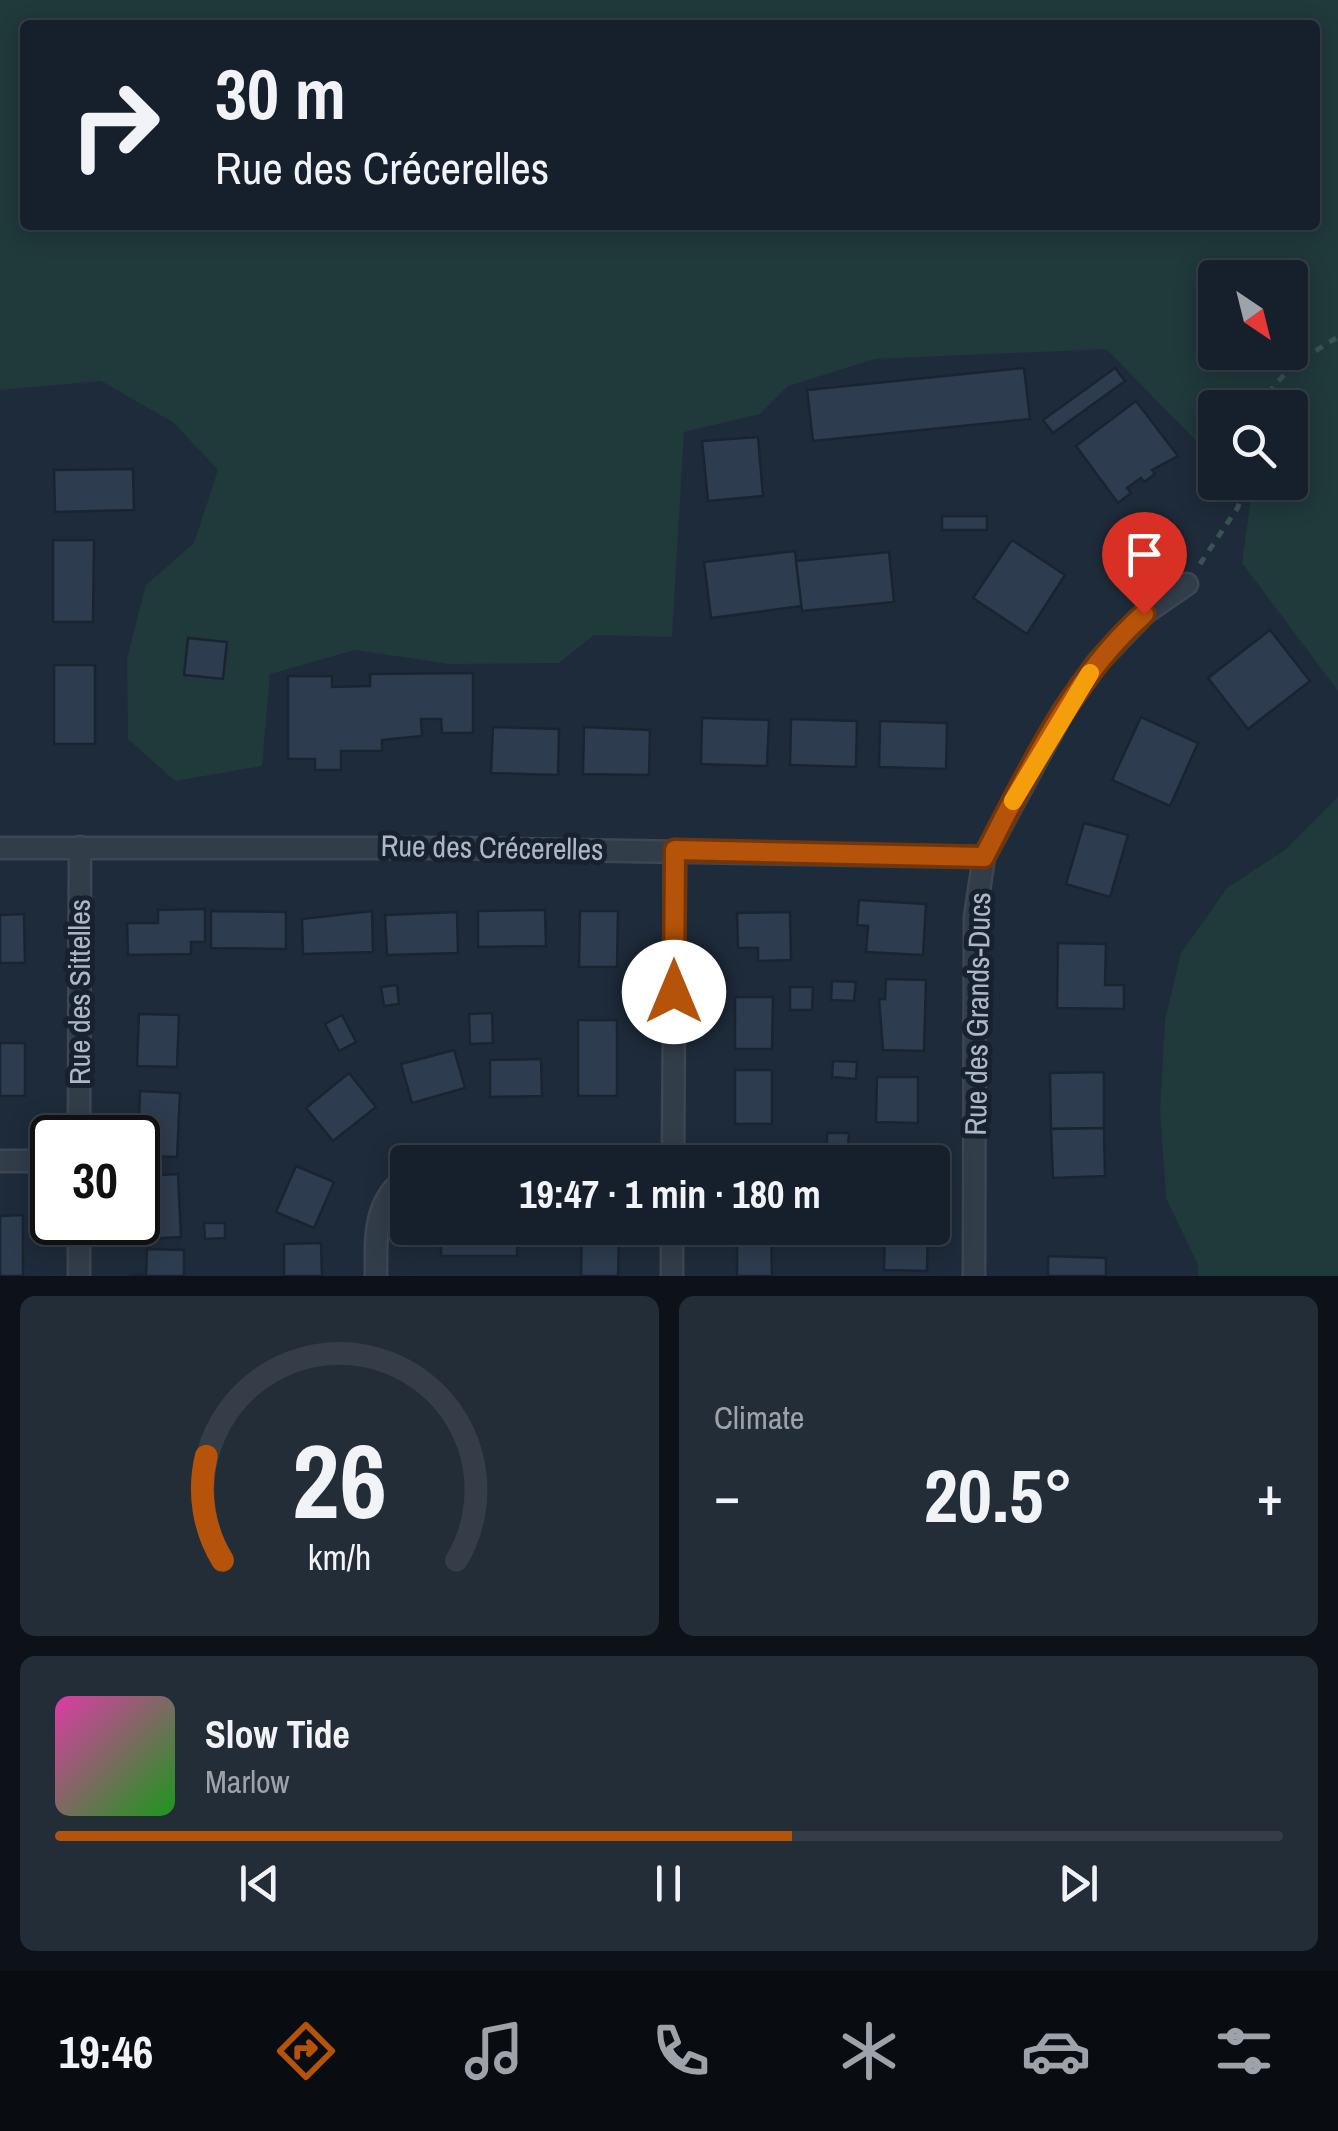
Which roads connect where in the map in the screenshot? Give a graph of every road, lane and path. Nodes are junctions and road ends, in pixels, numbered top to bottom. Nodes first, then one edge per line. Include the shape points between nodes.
1 (1338, 337) edge
2 (1272, 390) edge
3 (1240, 500) edge
4 (1187, 584) joint
5 (80, 846) junction
6 (0, 848) edge
7 (675, 850) junction
8 (984, 857) junction
9 (79, 1115) edge
10 (672, 1145) edge
11 (0, 1161) edge
12 (30, 1161) edge
13 (390, 1192) edge
14 (79, 1245) edge
15 (672, 1245) edge
16 (79, 1276) edge
17 (376, 1276) edge
18 (672, 1276) edge
19 (974, 1276) edge

1 - 2 path
3 - 4 path
4 - 8 street, Rue des Grands-Ducs via 1144,614 1098,662 1064,710
5 - 6 street, Rue des Crécerelles
5 - 7 street, Rue des Crécerelles
5 - 9 street, Rue des Sittelles
7 - 8 street, Rue des Crécerelles
7 - 10 street
8 - 19 street, Rue des Grands-Ducs via 975,917
11 - 12 street
13 - 17 street via 379,1214
14 - 16 street
15 - 18 street

